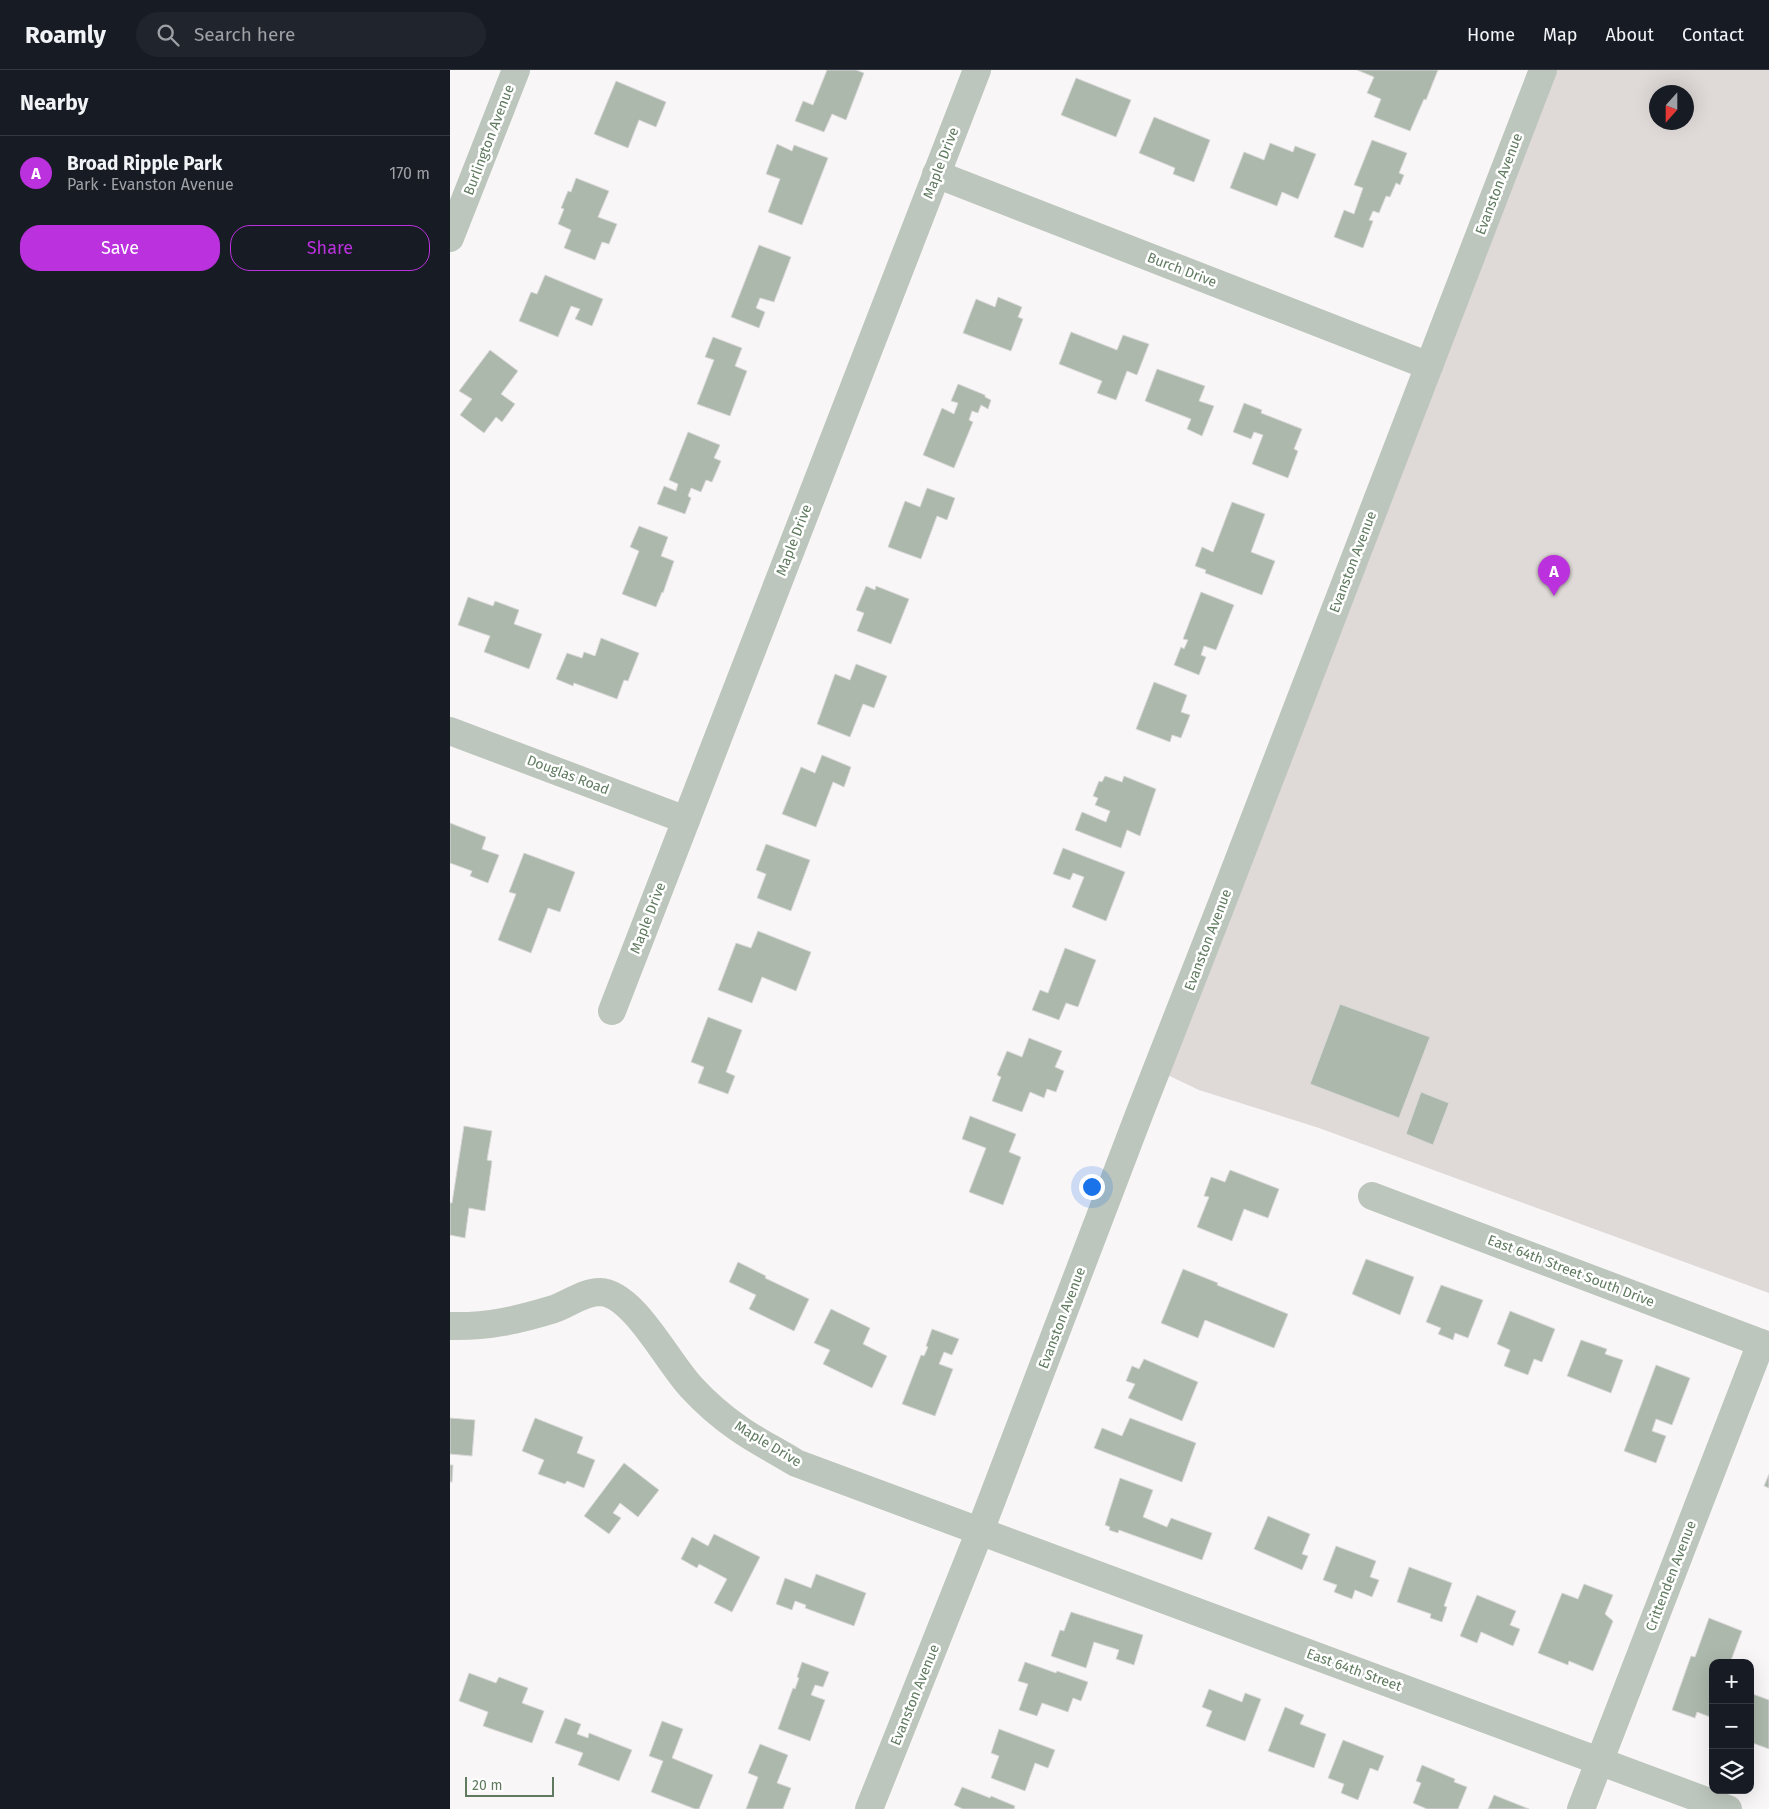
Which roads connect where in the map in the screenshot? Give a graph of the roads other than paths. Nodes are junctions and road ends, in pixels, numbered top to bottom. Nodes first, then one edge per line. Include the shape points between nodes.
1 (516, 70) edge
2 (977, 70) edge
3 (1543, 70) edge
4 (936, 174) junction
5 (450, 238) edge
6 (1429, 366) junction
7 (450, 731) edge
8 (686, 820) junction
9 (612, 1011) dead end
10 (1372, 1196) dead end
11 (450, 1326) edge
12 (1765, 1345) edge
13 (980, 1531) junction
14 (1600, 1761) junction
15 (869, 1809) edge
16 (1581, 1809) edge
17 (1728, 1809) edge

1 - 5 street, Burlington Avenue
2 - 4 street, Maple Drive
3 - 6 street, Evanston Avenue
4 - 6 street, Burch Drive
4 - 8 street, Maple Drive
6 - 13 street, Evanston Avenue
7 - 8 street, Douglas Road
8 - 9 street, Maple Drive
10 - 12 street, East 64th Street South Drive
11 - 13 street, Maple Drive via 505,1323 556,1308 582,1295 600,1292 613,1295 625,1302 637,1316 691,1388 737,1427 796,1463
12 - 14 street, Crittenden Avenue
13 - 14 street, East 64th Street
13 - 15 street, Evanston Avenue
14 - 16 street, Crittenden Avenue
14 - 17 street, East 64th Street

